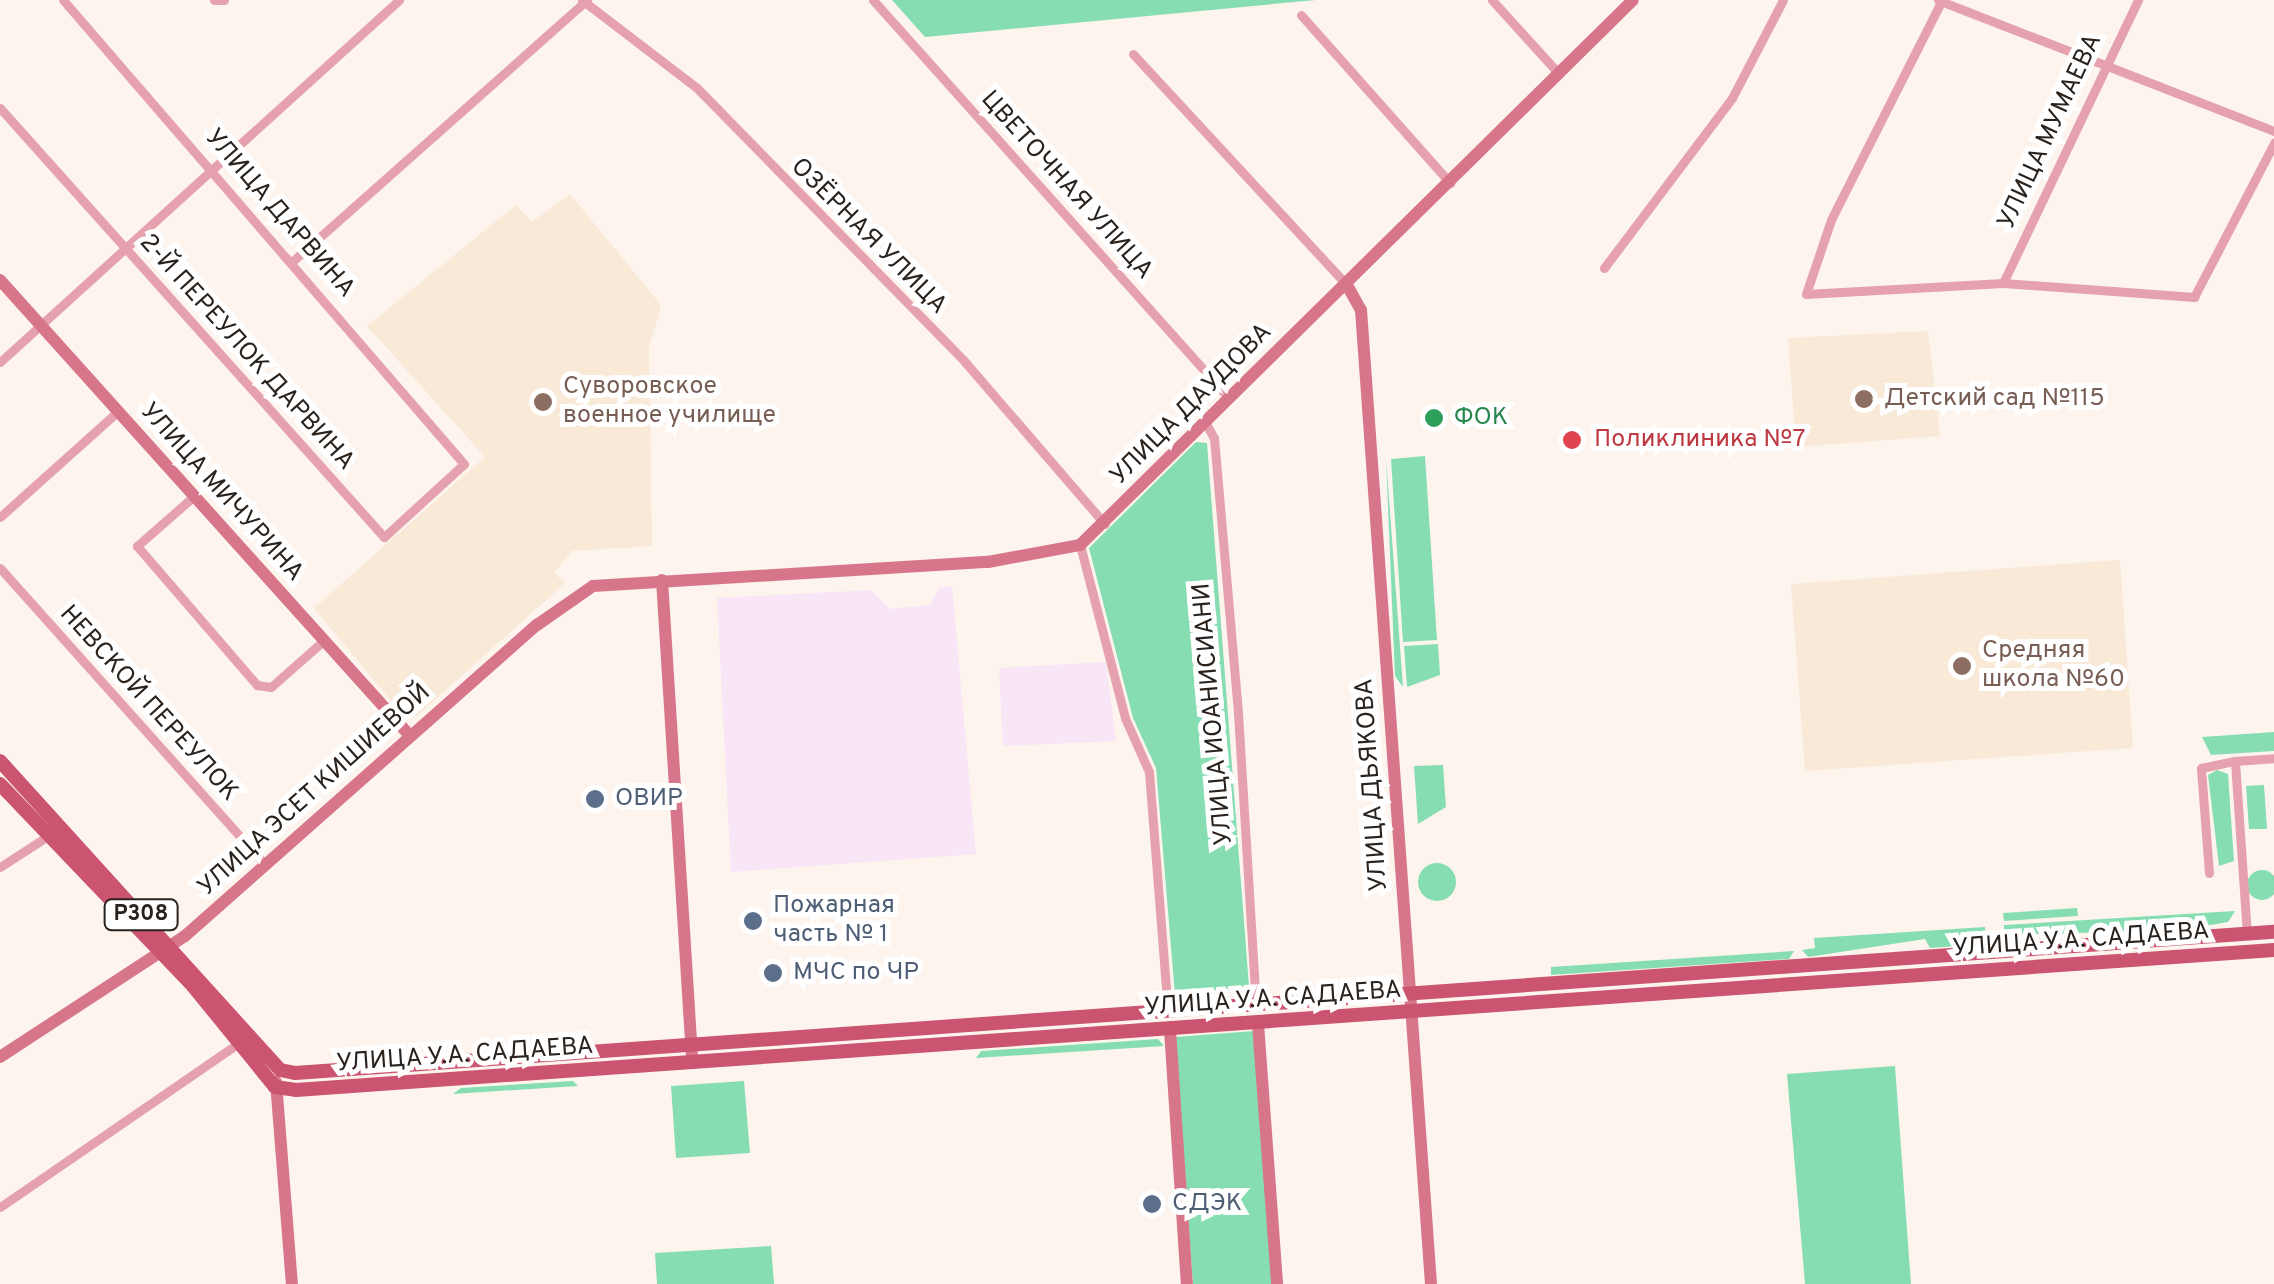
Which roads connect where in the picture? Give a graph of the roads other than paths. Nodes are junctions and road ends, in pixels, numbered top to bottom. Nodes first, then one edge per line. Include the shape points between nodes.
1 (63, 0) edge
2 (399, 0) edge
3 (874, 0) edge
4 (1492, 0) edge
5 (1633, 0) edge
6 (1784, 0) edge
7 (2138, 0) edge
8 (584, 1) edge
9 (1941, 1) edge
10 (1301, 15) dead end
11 (1134, 54) dead end
12 (2102, 64) junction
13 (1558, 74) junction
14 (0, 108) edge
15 (2274, 131) edge
16 (2274, 143) edge
17 (214, 170) junction
18 (1450, 183) junction
19 (126, 248) junction
20 (294, 260) junction
21 (1604, 268) dead end
22 (0, 280) edge
23 (2004, 283) junction
24 (1348, 286) junction
25 (42, 325) junction
26 (0, 362) edge
27 (1229, 398) junction
28 (118, 411) junction
29 (1204, 422) junction
30 (464, 455) joint
31 (194, 496) junction
32 (0, 517) edge
33 (1105, 524) junction
34 (1080, 545) junction
35 (0, 568) edge
36 (662, 580) junction
37 (322, 641) junction
38 (410, 736) junction
39 (2274, 758) edge
40 (0, 760) edge
41 (2235, 761) junction
42 (0, 784) edge
43 (48, 836) junction
44 (266, 865) junction
45 (0, 867) edge
46 (2209, 873) dead end
47 (2274, 932) edge
48 (2247, 934) junction
49 (164, 948) junction
50 (2274, 950) edge
51 (1410, 994) junction
52 (1256, 1005) junction
53 (1168, 1012) junction
54 (1412, 1013) junction
55 (1258, 1024) junction
56 (1170, 1030) junction
57 (240, 1042) junction
58 (691, 1046) junction
59 (0, 1056) edge
60 (692, 1063) junction
61 (280, 1070) junction
62 (275, 1088) junction
63 (0, 1207) edge
64 (292, 1284) edge
65 (1187, 1284) edge
66 (1277, 1284) edge
67 (1432, 1284) edge

1 - 17 street, УЛИЦА ДАРВИНА
2 - 17 street
3 - 27 street, ЦВЕТОЧНАЯ УЛИЦА
4 - 13 street
5 - 13 street, УЛИЦА ДАУДОВА
6 - 21 street via 1732,98
7 - 12 street, УЛИЦА МУМАЕВА
8 - 20 street
8 - 33 street, ОЗЁРНАЯ УЛИЦА via 697,88 966,362
9 - 12 street
9 - 23 street via 1831,220 1806,294
10 - 18 street
11 - 24 street
12 - 15 street
12 - 23 street, УЛИЦА МУМАЕВА
13 - 18 street, УЛИЦА ДАУДОВА
14 - 19 street, 2-Й ПЕРЕУЛОК ДАРВИНА
16 - 23 street via 2194,296
17 - 19 street
17 - 20 street, УЛИЦА ДАРВИНА
18 - 24 street, УЛИЦА ДАУДОВА
19 - 25 street
19 - 30 street, 2-Й ПЕРЕУЛОК ДАРВИНА via 384,537
20 - 30 street, УЛИЦА ДАРВИНА
22 - 25 street, УЛИЦА МИЧУРИНА
24 - 27 street, УЛИЦА ДАУДОВА
24 - 51 street, УЛИЦА ДЬЯКОВА via 1361,310
25 - 26 street
25 - 28 street, УЛИЦА МИЧУРИНА
27 - 29 street, УЛИЦА ДАУДОВА
28 - 31 street, УЛИЦА МИЧУРИНА
28 - 32 street
29 - 33 street, УЛИЦА ДАУДОВА
29 - 52 street, УЛИЦА ИОАНИСИАНИ via 1214,438
31 - 37 street, УЛИЦА МИЧУРИНА
31 - 37 street via 137,546 257,684 271,687
33 - 34 street, УЛИЦА ДАУДОВА
34 - 36 street, УЛИЦА ДАУДОВА via 988,562
34 - 53 street via 1125,718 1149,772
35 - 44 street, НЕВСКОЙ ПЕРЕУЛОК
36 - 38 street, УЛИЦА ЭСЕТ КИШИЕВОЙ via 578,594
36 - 58 street
37 - 38 street, УЛИЦА МИЧУРИНА
38 - 44 street, УЛИЦА ЭСЕТ КИШИЕВОЙ
39 - 41 street
40 - 49 main road, P308
41 - 46 street via 2201,768
41 - 48 street
42 - 43 main road, P308
43 - 45 street
43 - 49 main road, P308
44 - 49 street, УЛИЦА ЭСЕТ КИШИЕВОЙ
47 - 48 main road, УЛИЦА У.А. САДАЕВА
48 - 51 main road, УЛИЦА У.А. САДАЕВА
49 - 57 main road, P308
49 - 59 street, УЛИЦА ЭСЕТ КИШИЕВОЙ
49 - 61 main road, P308
50 - 54 main road, УЛИЦА У.А. САДАЕВА
51 - 52 main road, УЛИЦА У.А. САДАЕВА
51 - 54 street, УЛИЦА ДЬЯКОВА
52 - 53 main road, УЛИЦА У.А. САДАЕВА
53 - 58 main road, УЛИЦА У.А. САДАЕВА
54 - 55 main road, УЛИЦА У.А. САДАЕВА
54 - 67 street, УЛИЦА ДЬЯКОВА
55 - 56 main road, УЛИЦА У.А. САДАЕВА
55 - 66 street
56 - 60 main road, УЛИЦА У.А. САДАЕВА
56 - 65 street
57 - 62 main road, P308
57 - 63 street
58 - 60 street
58 - 61 main road, УЛИЦА У.А. САДАЕВА
60 - 62 main road, УЛИЦА У.А. САДАЕВА
61 - 62 street
62 - 64 street

